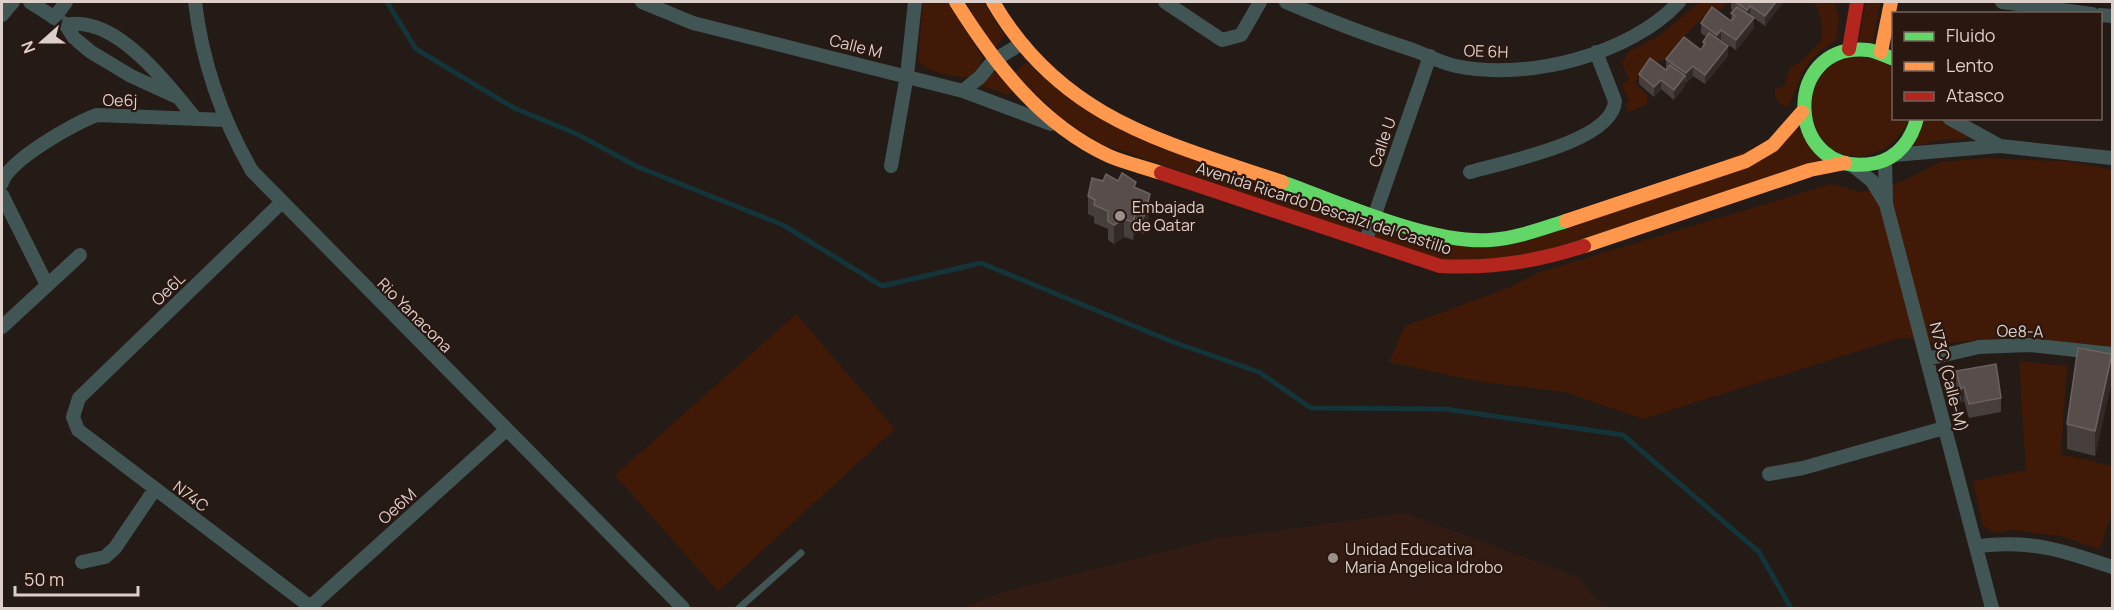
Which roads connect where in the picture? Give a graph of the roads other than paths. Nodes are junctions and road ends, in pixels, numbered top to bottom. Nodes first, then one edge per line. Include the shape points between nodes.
1 (13, 2) edge
2 (30, 2) edge
3 (66, 2) edge
4 (195, 2) edge
5 (642, 2) edge
6 (915, 2) edge
7 (956, 2) edge
8 (993, 2) edge
9 (1165, 2) edge
10 (1260, 2) edge
11 (1286, 2) edge
12 (1679, 2) edge
13 (1857, 2) edge
14 (1891, 2) edge
15 (2002, 2) edge
16 (2077, 12) edge
17 (2, 15) edge
18 (60, 22) junction
19 (1021, 44) junction
20 (1849, 49) junction
21 (1596, 52) junction
22 (1430, 56) junction
23 (1887, 56) edge
24 (994, 60) junction
25 (907, 75) junction
26 (963, 91) junction
27 (178, 98) junction
28 (1802, 112) junction
29 (195, 118) junction
30 (225, 120) junction
31 (1916, 120) edge
32 (1953, 120) edge
33 (1062, 128) junction
34 (2000, 146) junction
35 (1889, 157) junction
36 (2112, 158) edge
37 (1849, 164) junction
38 (891, 166) dead end
39 (1470, 172) dead end
40 (2, 183) edge
41 (2, 195) edge
42 (281, 203) junction
43 (1886, 204) junction
44 (1374, 214) junction
45 (1366, 240) junction
46 (80, 255) dead end
47 (47, 285) junction
48 (2, 327) edge
49 (2112, 354) edge
50 (1928, 359) junction
51 (79, 398) joint
52 (1944, 428) junction
53 (506, 430) junction
54 (1769, 474) dead end
55 (154, 489) junction
56 (1978, 546) junction
57 (801, 553) dead end
58 (82, 562) dead end
59 (2112, 567) edge
60 (311, 608) edge
61 (682, 609) edge
62 (739, 609) edge
63 (1992, 609) edge

1 - 17 street
2 - 18 street
3 - 18 street
4 - 30 street, Rio Yanacona
5 - 25 street, Calle M via 693,23
6 - 25 street
7 - 24 street, Avenida Ricardo Descalzi del Castillo
8 - 19 street, Avenida Ricardo Descalzi del Castillo
9 - 10 street via 1222,40 1241,35
11 - 22 street, OE 6H via 1334,24
12 - 21 street, OE 6H via 1633,39
13 - 20 street
14 - 23 street
15 - 16 street
18 - 27 street via 90,52
18 - 27 street via 85,22 112,35 152,67
19 - 24 street
19 - 44 street, Avenida Ricardo Descalzi del Castillo via 1082,98 1121,124
20 - 23 street via 1865,48
20 - 28 street via 1819,65 1803,95
21 - 22 street, OE 6H via 1572,60 1484,70 1453,66
21 - 39 street via 1615,101 1608,120 1563,144
22 - 44 street, Calle U
24 - 26 street
24 - 33 street, Avenida Ricardo Descalzi del Castillo
25 - 26 street, Calle M
25 - 38 street
26 - 33 street, Calle M
27 - 29 street
28 - 37 street via 1807,131 1818,147 1833,159
28 - 44 street, Avenida Ricardo Descalzi del Castillo via 1773,145 1746,161 1527,234 1490,242 1461,240
29 - 30 street, Oe6j
29 - 40 street, Oe6j via 112,114 81,120 9,170
30 - 42 street, Rio Yanacona via 252,171
31 - 35 street via 1910,137
32 - 34 street, Avenida Ricardo Descalzi del Castillo
33 - 45 street, Avenida Ricardo Descalzi del Castillo via 1109,156
34 - 35 street, Avenida Ricardo Descalzi del Castillo
34 - 36 street, Avenida Ricardo Descalzi del Castillo
35 - 37 street, Avenida Ricardo Descalzi del Castillo via 1869,165
35 - 43 street
37 - 43 street, N73C (Calle-M) via 1872,181
37 - 45 street, Avenida Ricardo Descalzi del Castillo via 1810,170 1549,258 1505,267 1440,266
41 - 47 street
42 - 51 street, Oe6L
42 - 53 street, Rio Yanacona
43 - 50 street, N73C (Calle-M)
44 - 45 street, Calle U
46 - 47 street
47 - 48 street
49 - 50 street, Oe8-A via 2029,345 1979,347
50 - 52 street, N73C (Calle-M)
51 - 55 street, N74C via 73,417 78,430
52 - 54 street
52 - 56 street, N73C (Calle-M)
53 - 60 street, Oe6M
53 - 61 street, Rio Yanacona
55 - 58 street via 115,548 105,557
55 - 60 street, N74C
56 - 59 street via 2012,542 2060,549
56 - 63 street, N73C (Calle-M)
57 - 62 lane

